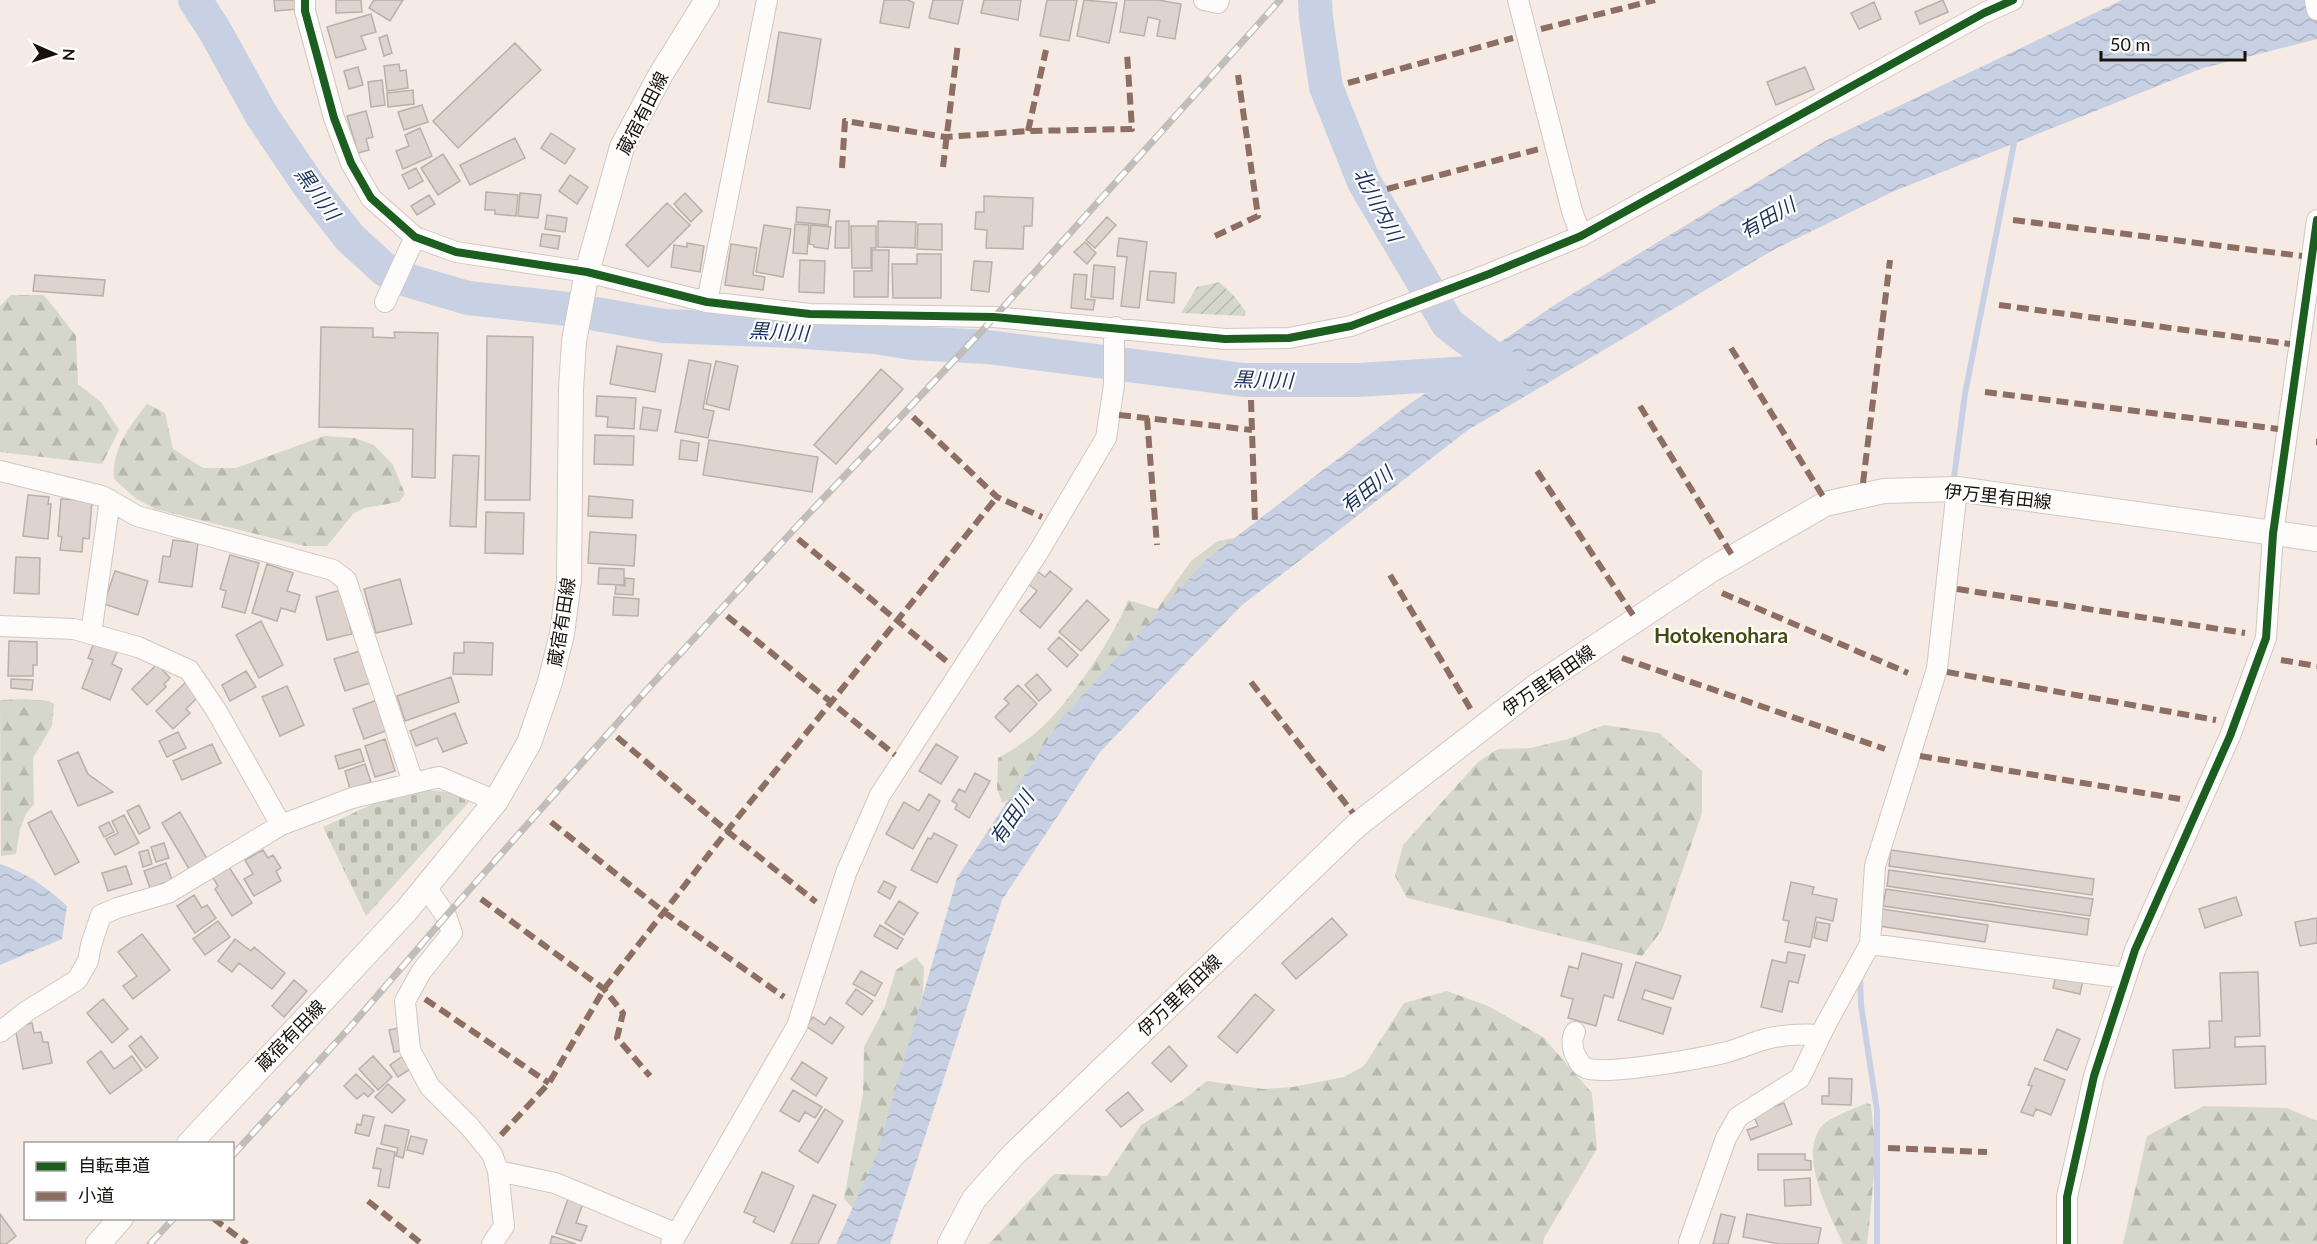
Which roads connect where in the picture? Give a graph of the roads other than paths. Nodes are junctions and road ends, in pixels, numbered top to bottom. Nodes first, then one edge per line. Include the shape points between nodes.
1 (305, 0) edge
2 (707, 0) edge
3 (767, 0) edge
4 (1204, 0) edge
5 (1219, 0) edge
6 (1518, 0) edge
7 (2013, 0) edge
8 (2315, 0) edge
9 (2317, 10) edge
10 (2317, 220) edge
11 (1581, 236) junction
12 (416, 237) junction
13 (587, 272) junction
14 (385, 302) dead end
15 (707, 302) junction
16 (1115, 332) junction
17 (0, 471) edge
18 (1957, 489) junction
19 (110, 500) junction
20 (2273, 534) junction
21 (2317, 539) edge
22 (0, 626) edge
23 (91, 634) junction
24 (413, 782) junction
25 (496, 801) junction
26 (282, 825) junction
27 (426, 886) junction
28 (1870, 945) junction
29 (2126, 978) junction
30 (0, 1032) edge
31 (1575, 1032) dead end
32 (1821, 1035) junction
33 (190, 1142) edge
34 (498, 1171) junction
35 (119, 1220) edge
36 (674, 1239) edge
37 (1689, 1242) dead end
38 (98, 1244) edge
39 (492, 1244) edge
40 (950, 1244) edge
41 (2067, 1244) edge

1 - 12 street via 334,118 351,163 370,198
2 - 13 main road, 蔵宿有田線 via 622,147
3 - 15 street
4 - 5 street
6 - 11 street
7 - 11 street
8 - 9 street
10 - 20 street
11 - 16 street via 1351,326 1288,338 1225,339
12 - 13 street via 456,252
12 - 14 street
13 - 15 street
13 - 25 main road, 蔵宿有田線 via 574,341 569,580 562,634 529,743
15 - 16 street via 810,314 994,317
16 - 36 street via 1114,385 1106,438 1039,551 880,795 846,873 797,1026
17 - 19 street
18 - 20 main road, 伊万里有田線
18 - 28 street via 1937,669 1875,866
18 - 40 main road, 伊万里有田線 via 1884,491 1825,504 1711,570 1535,687 1348,834 1013,1155 974,1199
19 - 23 street
19 - 24 street via 138,516 333,570 346,580
20 - 21 main road, 伊万里有田線
20 - 29 street via 2265,638 2230,736
22 - 23 street via 74,629
23 - 26 street via 138,646 189,670
24 - 25 street via 439,777
24 - 26 street via 352,798
25 - 27 main road, 蔵宿有田線
26 - 30 street via 168,893 101,915 88,961 77,980
27 - 33 main road, 蔵宿有田線
27 - 34 street via 452,933 421,972 405,1001 410,1050 430,1087 492,1154
28 - 29 street
28 - 32 street
29 - 41 street via 2094,1076 2067,1197
31 - 32 street via 1573,1051 1583,1066 1604,1070 1716,1054 1795,1033
32 - 37 street via 1800,1078 1738,1117 1726,1138
34 - 36 street via 555,1183
34 - 39 street via 504,1226
35 - 38 main road

